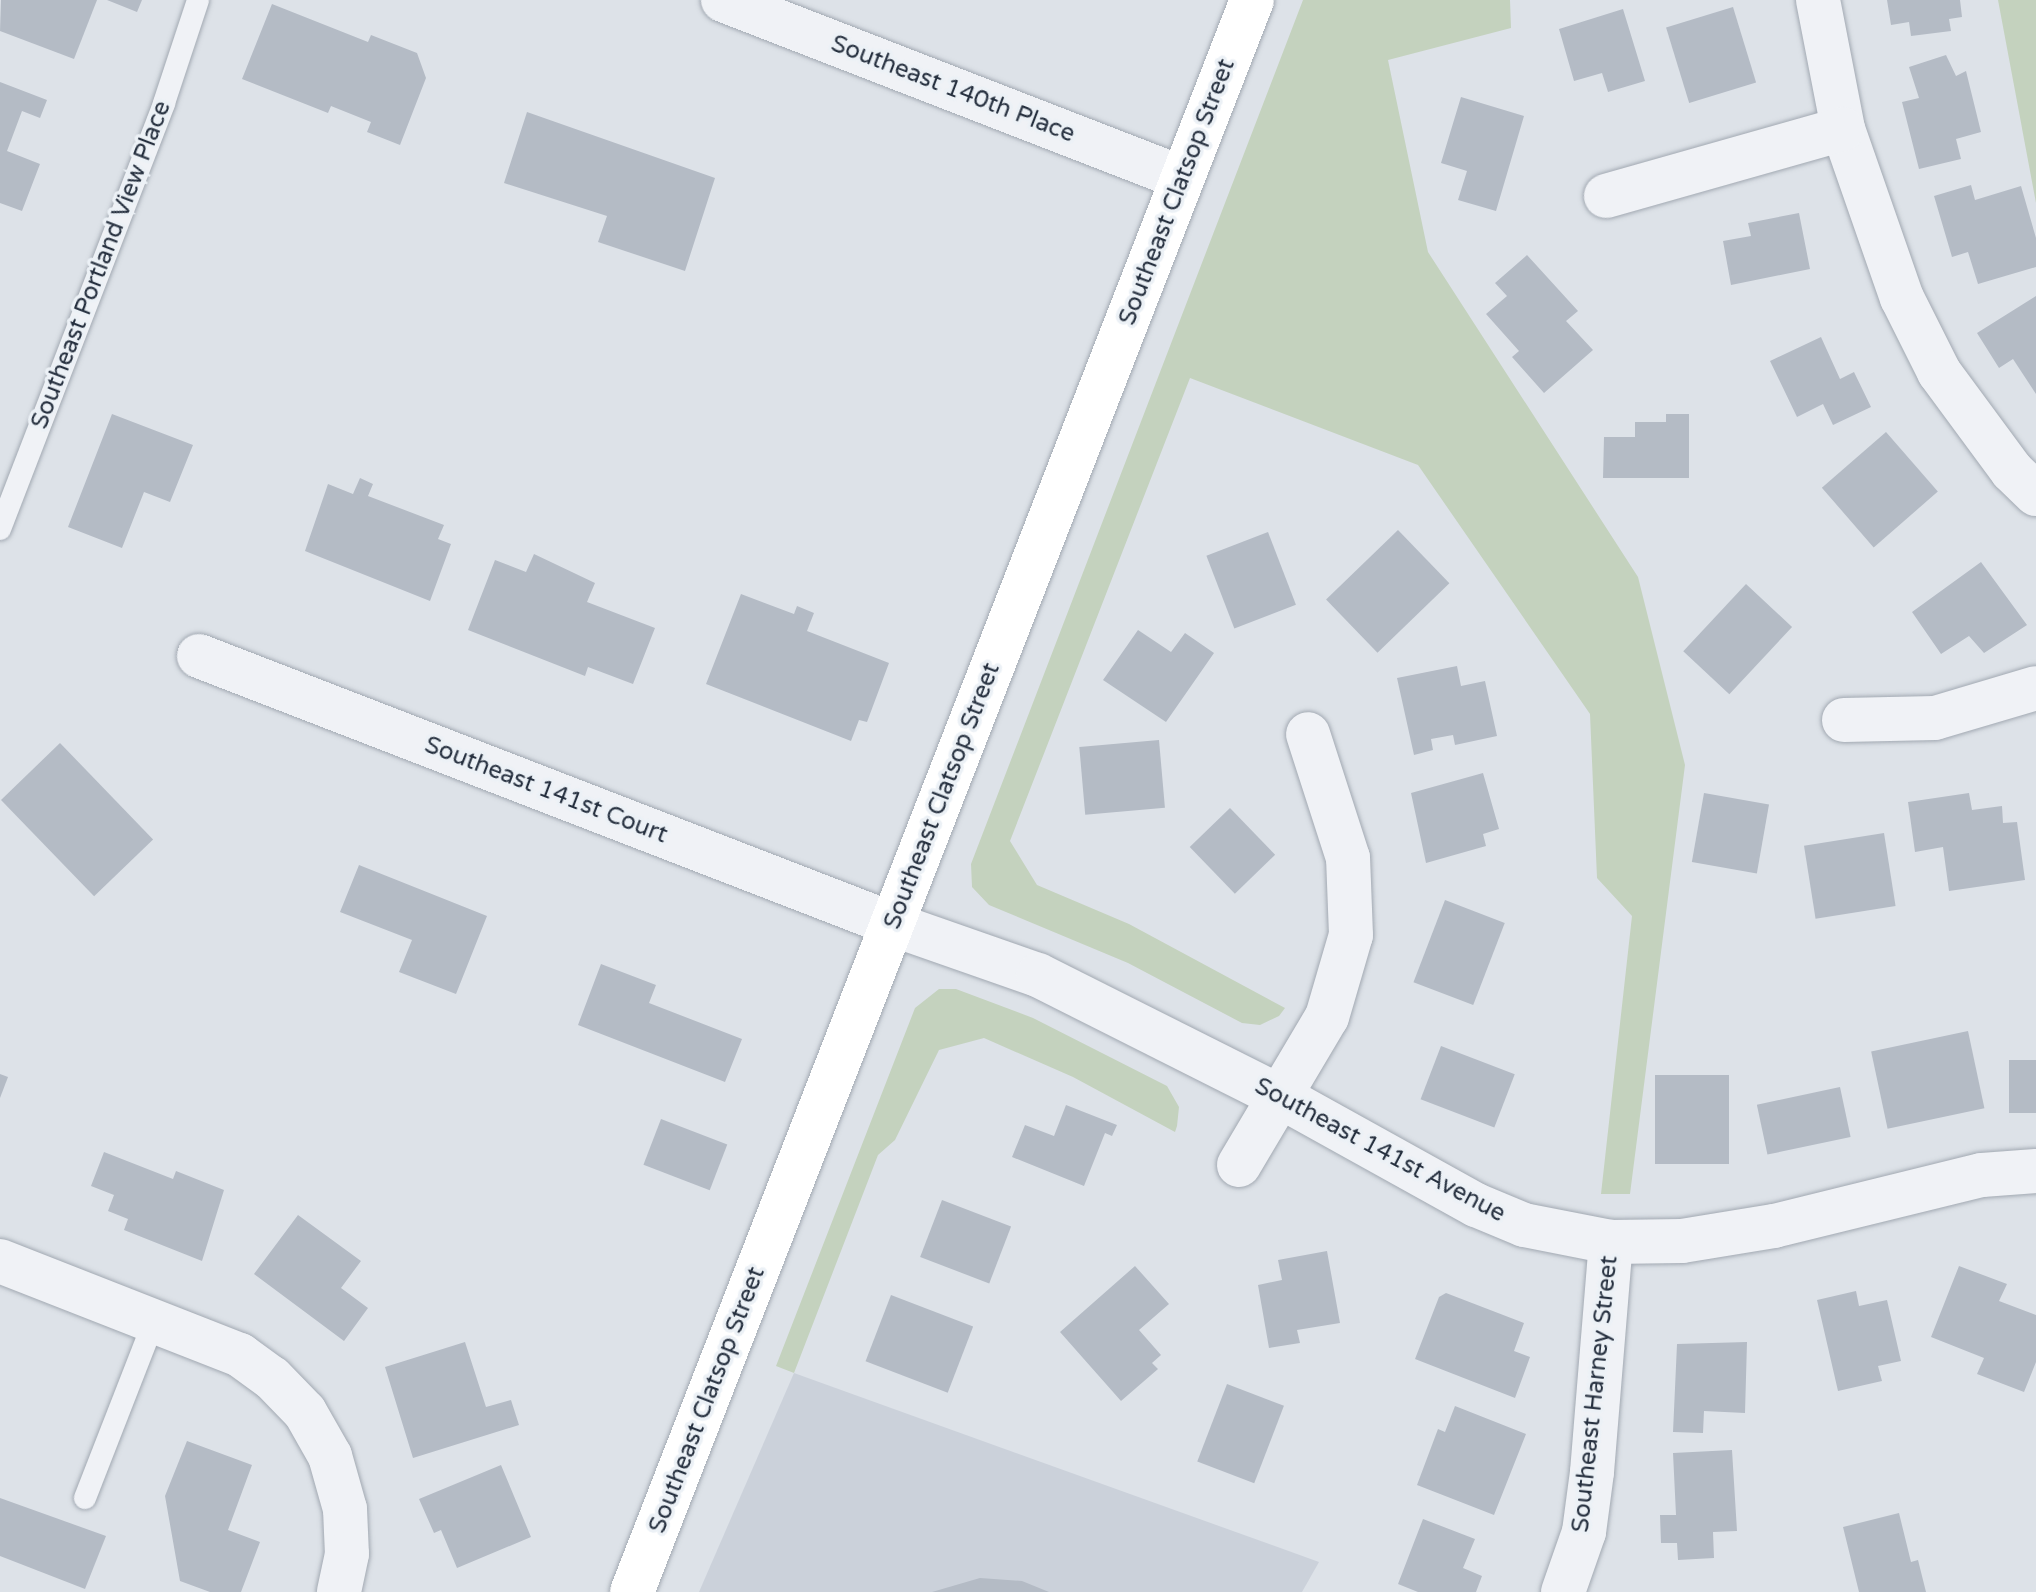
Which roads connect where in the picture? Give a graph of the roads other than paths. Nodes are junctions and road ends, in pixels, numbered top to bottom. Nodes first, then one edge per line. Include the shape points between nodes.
1 (198, 0) edge
2 (723, 0) edge
3 (1252, 0) edge
4 (1818, 0) edge
5 (1843, 129) junction
6 (1183, 178) junction
7 (1606, 196) dead end
8 (2036, 494) edge
9 (0, 529) edge
10 (199, 656) dead end
11 (2036, 688) edge
12 (1844, 720) dead end
13 (1308, 734) dead end
14 (892, 924) junction
15 (1283, 1098) junction
16 (1239, 1165) dead end
17 (2036, 1171) edge
18 (1611, 1242) junction
19 (0, 1261) edge
20 (154, 1321) junction
21 (85, 1498) dead end
22 (339, 1592) edge
23 (632, 1592) edge
24 (1563, 1592) edge

1 - 9 lane, Southeast Portland View Place via 164,103
2 - 6 street, Southeast 140th Place
3 - 6 street, Southeast Clatsop Street
4 - 5 street
5 - 7 street
5 - 8 street via 1902,298 1939,372 2012,471
6 - 14 street, Southeast Clatsop Street
10 - 14 street, Southeast 141st Court
11 - 12 street via 1935,718
13 - 15 street via 1348,858 1351,935 1327,1017
14 - 15 street, Southeast 141st Avenue via 1038,975
14 - 23 street, Southeast Clatsop Street
15 - 16 street
15 - 18 street, Southeast 141st Avenue via 1476,1205 1524,1225
17 - 18 street, Southeast 141st Avenue via 1982,1175 1774,1226 1682,1241
18 - 24 street, Southeast Harney Street via 1588,1502
19 - 20 street
20 - 21 lane
20 - 22 street via 240,1355 305,1412 330,1456 345,1509 347,1554

